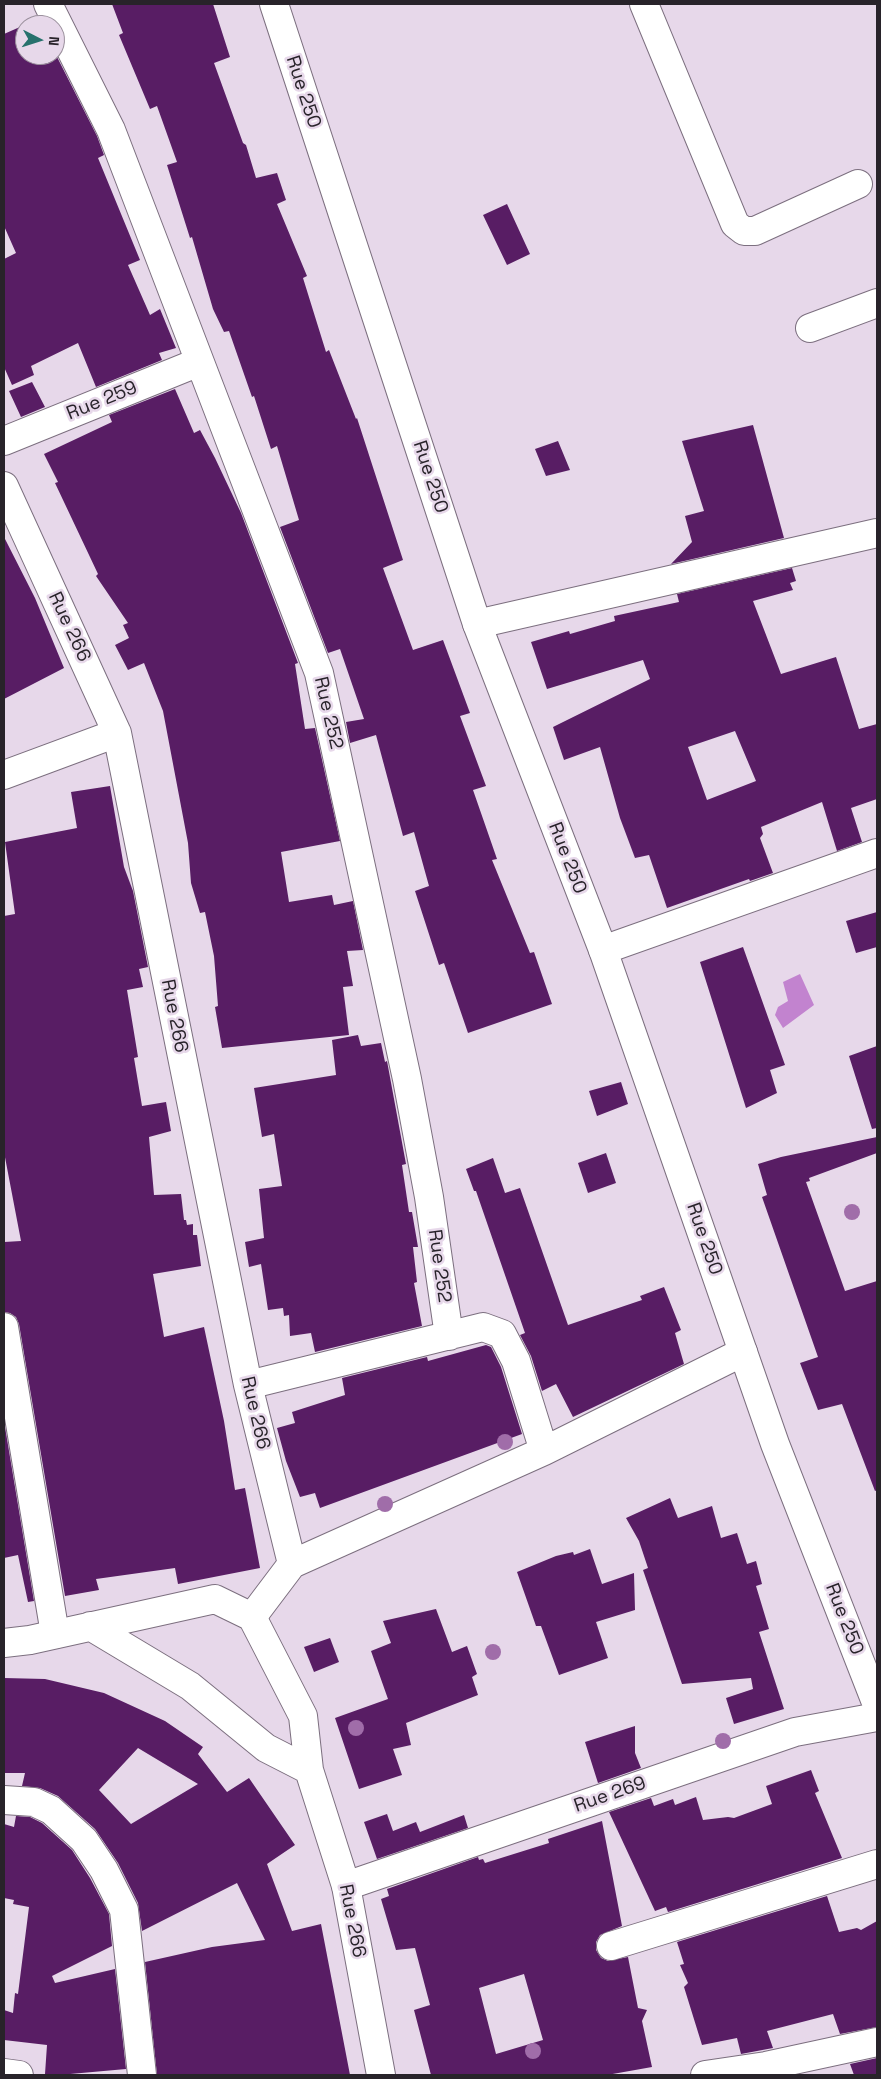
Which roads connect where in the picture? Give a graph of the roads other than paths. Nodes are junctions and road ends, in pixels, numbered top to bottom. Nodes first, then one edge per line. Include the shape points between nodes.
1 (48, 4) edge
2 (274, 4) edge
3 (644, 4) edge
4 (858, 184) dead end
5 (877, 303) edge
6 (810, 328) dead end
7 (199, 362) junction
8 (4, 441) edge
9 (4, 486) edge
10 (877, 533) edge
11 (477, 624) junction
12 (117, 734) junction
13 (4, 775) edge
14 (877, 853) edge
15 (603, 950) junction
16 (4, 1327) edge
17 (449, 1336) junction
18 (743, 1352) junction
19 (248, 1385) junction
20 (544, 1451) junction
21 (292, 1564) junction
22 (252, 1617) junction
23 (90, 1626) junction
24 (55, 1634) junction
25 (4, 1643) edge
26 (877, 1705) edge
27 (877, 1717) edge
28 (309, 1770) junction
29 (4, 1800) edge
30 (877, 1864) edge
31 (346, 1886) junction
32 (611, 1946) dead end
33 (877, 2042) edge
34 (4, 2073) edge
35 (19, 2075) edge
36 (142, 2075) edge
37 (381, 2075) edge
38 (706, 2075) edge

1 - 7 street, Rue 252 via 111,130
2 - 11 street, Rue 250
3 - 4 street via 735,224 744,231 755,231
5 - 6 street
7 - 8 street, Rue 259
7 - 17 street, Rue 252 via 320,673 407,1079 429,1197
9 - 12 street, Rue 266
10 - 11 street
11 - 15 street, Rue 250
12 - 13 street
12 - 19 street, Rue 266
14 - 15 street
15 - 18 street, Rue 250
16 - 24 street
17 - 19 street
17 - 20 street via 483,1327 502,1334 516,1361
18 - 20 street
18 - 26 street, Rue 250 via 775,1444
19 - 21 street, Rue 266
20 - 21 street
21 - 22 street
22 - 23 street via 215,1599
22 - 28 street, Rue 266 via 303,1716
23 - 24 street
23 - 28 street via 190,1686 266,1748
24 - 25 street
27 - 31 street, Rue 269 via 795,1732
28 - 31 street, Rue 266 via 328,1799
29 - 36 street via 34,1802 51,1810 84,1840 104,1870 124,1910
30 - 32 street
31 - 37 street, Rue 266
33 - 38 street via 766,2066
34 - 35 street

